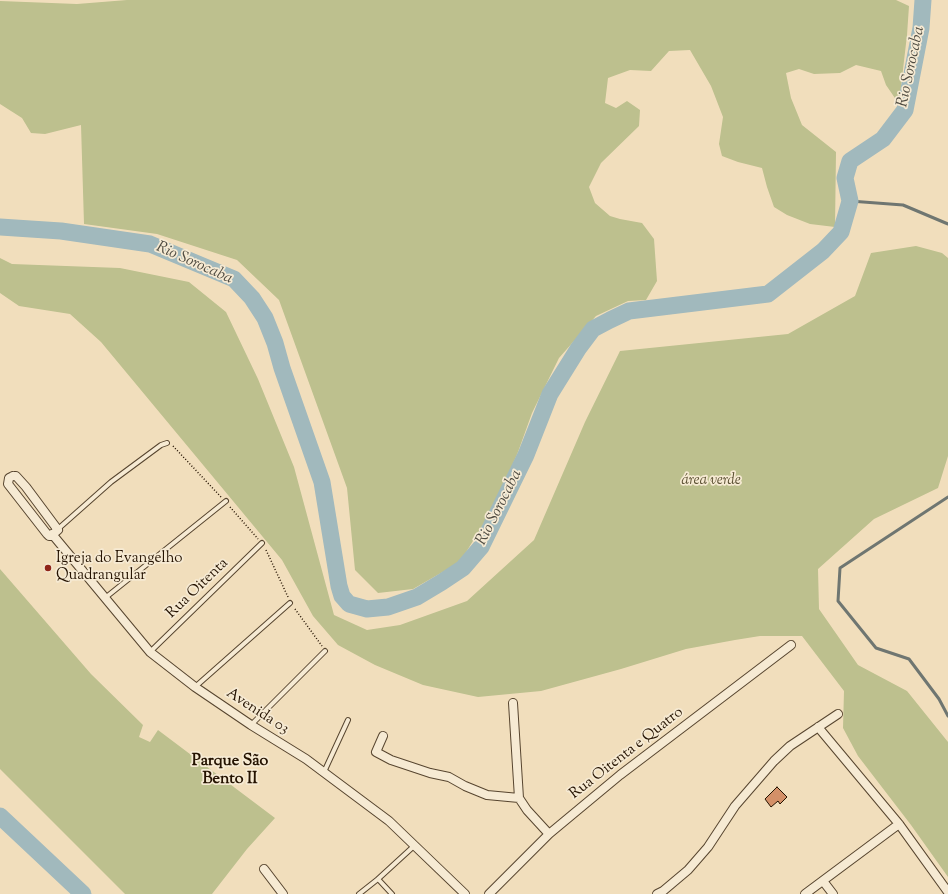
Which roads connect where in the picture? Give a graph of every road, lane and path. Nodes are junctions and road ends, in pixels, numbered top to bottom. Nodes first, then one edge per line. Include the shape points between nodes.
1 (167, 444) dead end
2 (226, 502) dead end
3 (55, 532) junction
4 (262, 543) dead end
5 (105, 598) junction
6 (290, 603) dead end
7 (791, 645) dead end
8 (325, 651) dead end
9 (150, 652) junction
10 (195, 687) junction
11 (513, 703) dead end
12 (838, 714) dead end
13 (348, 720) dead end
14 (251, 725) junction
15 (818, 727) junction
16 (383, 736) dead end
17 (324, 772) junction
18 (519, 798) junction
19 (899, 824) junction
20 (549, 834) junction
21 (414, 846) junction
22 (264, 869) dead end
23 (378, 878) junction
24 (823, 881) junction
25 (948, 892) edge
26 (283, 894) edge
27 (359, 894) edge
28 (392, 894) edge
29 (465, 894) edge
30 (489, 894) edge
31 (657, 894) edge
32 (805, 894) edge
33 (833, 894) edge

1 - 3 lane via 111,482
2 - 5 lane
3 - 3 street via 16,476 9,478 8,484 15,495 48,536
3 - 5 street, Avenida 03
4 - 9 lane, Rua Oitenta
5 - 9 street, Avenida 03
6 - 10 lane
7 - 20 street, Rua Oitenta e Quatro via 620,775
8 - 14 lane
9 - 10 street, Avenida 03
10 - 14 street, Avenida 03
11 - 18 street
12 - 15 street
13 - 17 lane
14 - 17 street, Avenida 03
15 - 19 street
15 - 31 street via 790,746 774,761 735,806 708,847 688,870
16 - 18 street via 376,752 391,760 449,777 487,795
17 - 21 street, Avenida 03 via 389,821
18 - 20 street
19 - 24 street
19 - 25 street
20 - 30 street, Rua Oitenta e Quatro
21 - 23 lane
21 - 29 street, Avenida 03
22 - 26 street
23 - 27 lane
23 - 28 lane
24 - 32 street
24 - 33 street

